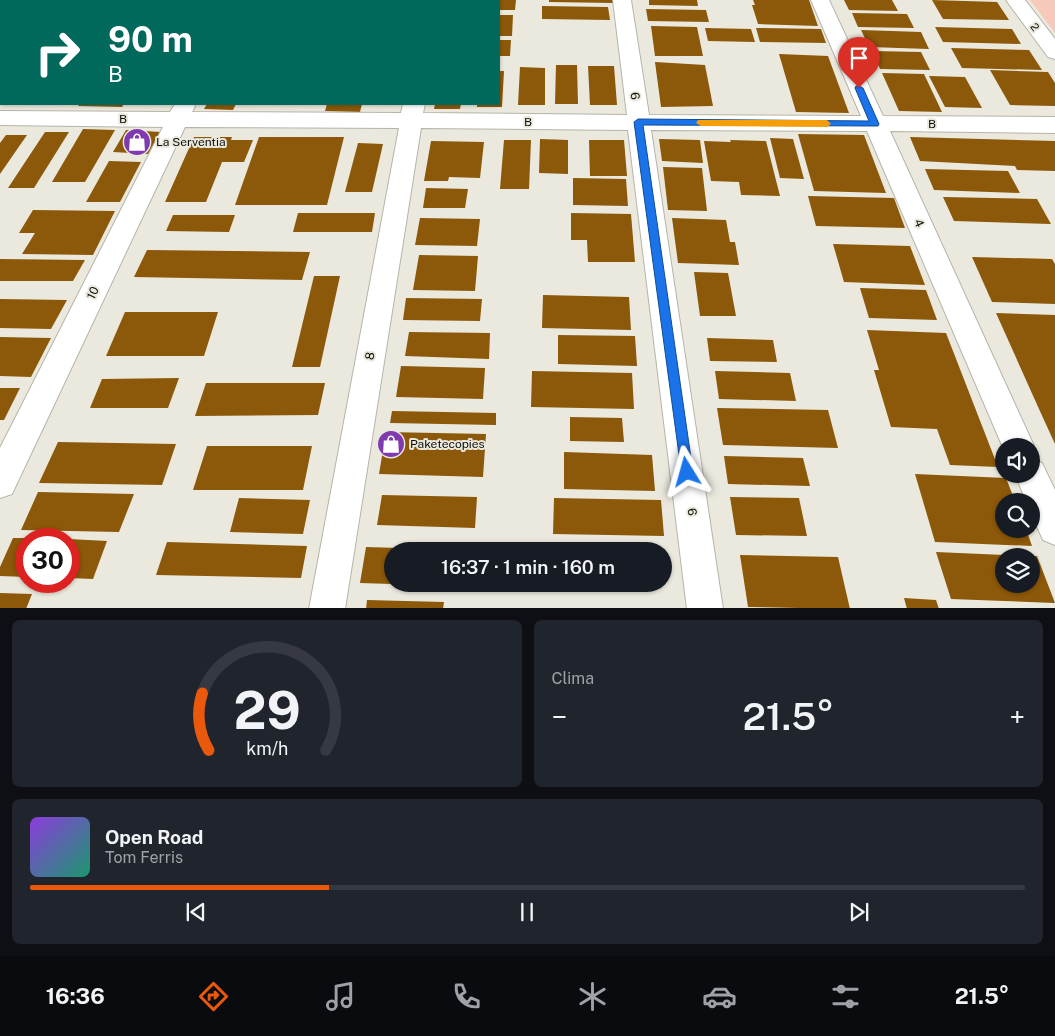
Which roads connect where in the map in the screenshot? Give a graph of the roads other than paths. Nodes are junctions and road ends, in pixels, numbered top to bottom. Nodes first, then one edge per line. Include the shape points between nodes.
1 (622, 0) edge
2 (820, 0) edge
3 (1015, 0) edge
4 (1055, 53) edge
5 (182, 112) edge
6 (412, 112) edge
7 (0, 118) edge
8 (638, 122) junction
9 (874, 124) junction
10 (1055, 125) edge
11 (1014, 438) edge
12 (0, 482) edge
13 (1035, 483) edge
14 (1055, 528) edge
15 (327, 608) edge
16 (705, 608) edge

1 - 8 street, 6
2 - 9 street, 4
3 - 4 street, 2
5 - 6 street, B
5 - 7 street, B
5 - 12 street, 10
6 - 8 street, B
6 - 15 street, 8
8 - 9 street, B
8 - 16 street, 6
9 - 10 street, B
9 - 11 street, 4
13 - 14 street

